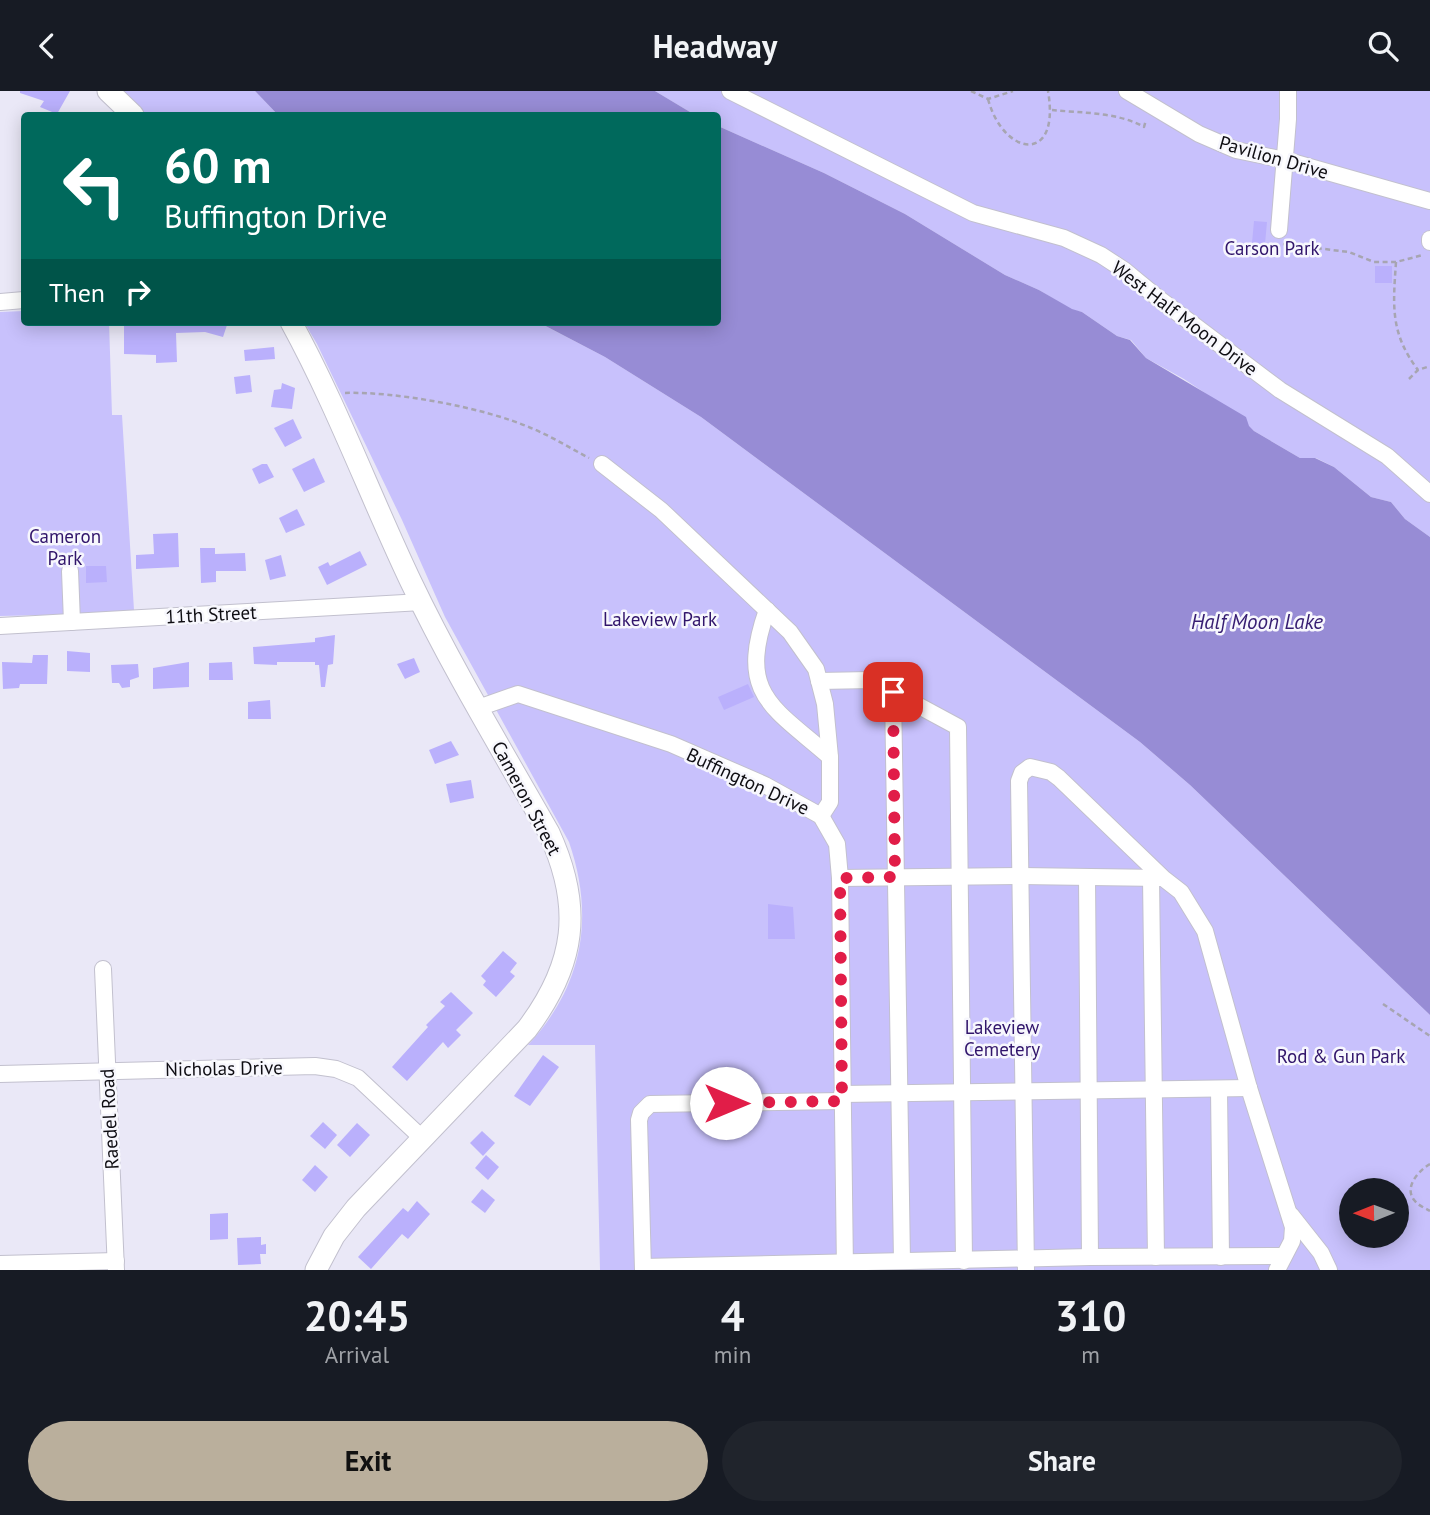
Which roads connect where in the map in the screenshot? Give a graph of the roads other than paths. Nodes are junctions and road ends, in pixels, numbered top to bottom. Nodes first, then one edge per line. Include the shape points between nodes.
1 (108, 91) edge
2 (730, 91) edge
3 (1127, 91) edge
4 (1288, 91) edge
5 (130, 112) edge
6 (1285, 160) junction
7 (1430, 201) edge
8 (1280, 237) road end
9 (0, 295) edge
10 (21, 300) edge
11 (0, 302) edge
12 (293, 326) edge
13 (602, 464) road end
14 (1430, 494) edge
15 (70, 571) dead end
16 (422, 603) junction
17 (767, 610) junction
18 (72, 622) junction
19 (0, 626) edge
20 (819, 681) junction
21 (893, 692) junction
22 (478, 708) junction
23 (830, 757) junction
24 (821, 816) junction
25 (1021, 876) junction
26 (895, 877) junction
27 (959, 877) junction
28 (1087, 877) junction
29 (840, 878) junction
30 (1157, 878) junction
31 (103, 969) dead end
32 (107, 1070) junction
33 (0, 1073) edge
34 (1249, 1088) junction
35 (1219, 1089) junction
36 (1153, 1090) junction
37 (1023, 1091) junction
38 (1088, 1092) junction
39 (899, 1093) junction
40 (962, 1093) junction
41 (842, 1098) junction
42 (423, 1139) junction
43 (1287, 1210) junction
44 (1156, 1257) junction
45 (1226, 1257) junction
46 (1090, 1258) junction
47 (902, 1261) junction
48 (964, 1261) junction
49 (1280, 1263) edge
50 (0, 1264) edge
51 (1026, 1264) edge
52 (116, 1266) edge
53 (845, 1266) edge
54 (643, 1269) edge
55 (316, 1270) edge
56 (1242, 1270) edge
57 (1329, 1270) edge

1 - 5 main road
2 - 14 street, West Half Moon Drive via 973,213 1063,238 1101,255 1280,390 1387,456
3 - 6 street, Pavilion Drive via 1199,134 1236,150
4 - 6 street
6 - 7 street, Pavilion Drive
6 - 8 street
9 - 11 street
10 - 11 street
12 - 16 main road, Cameron Street
13 - 17 street via 660,510
15 - 18 street
16 - 18 street, 11th Street
16 - 22 main road, Cameron Street
17 - 20 street via 790,632 816,669
17 - 23 street via 755,668 765,698
18 - 19 street, 11th Street
20 - 21 street via 871,680
20 - 23 street
21 - 26 street
21 - 27 street via 958,727
22 - 24 street, Buffington Drive via 518,694 671,744 765,785
22 - 42 main road, Cameron Street via 560,858 569,892 569,941 563,965 527,1029
23 - 24 street via 830,802
24 - 29 street, Buffington Drive via 837,844
25 - 27 street
25 - 28 street
25 - 30 street via 1019,781 1030,767 1051,772
25 - 37 street
26 - 27 street
26 - 29 street
26 - 39 street
27 - 40 street
28 - 30 street
28 - 38 street
29 - 41 street, Buffington Drive
30 - 34 street via 1181,892 1205,930
30 - 36 street
31 - 32 street, Raedel Road
32 - 33 street, Nicholas Drive
32 - 42 street, Nicholas Drive via 337,1069 358,1078
32 - 52 street, Raedel Road
34 - 35 street
34 - 43 street
35 - 36 street
35 - 45 street
36 - 38 street
36 - 44 street
37 - 38 street
37 - 40 street
37 - 51 street
38 - 46 street
39 - 40 street
39 - 41 street
39 - 47 street
40 - 48 street
41 - 53 street, Buffington Drive
41 - 54 street via 650,1104 645,1108 639,1120
42 - 55 main road, Cameron Street via 356,1208
43 - 49 street via 1292,1241
43 - 57 street
44 - 45 street
44 - 46 street
45 - 49 street
45 - 56 street
46 - 51 street
47 - 48 street
47 - 53 street
48 - 51 street
50 - 52 street
53 - 54 street

